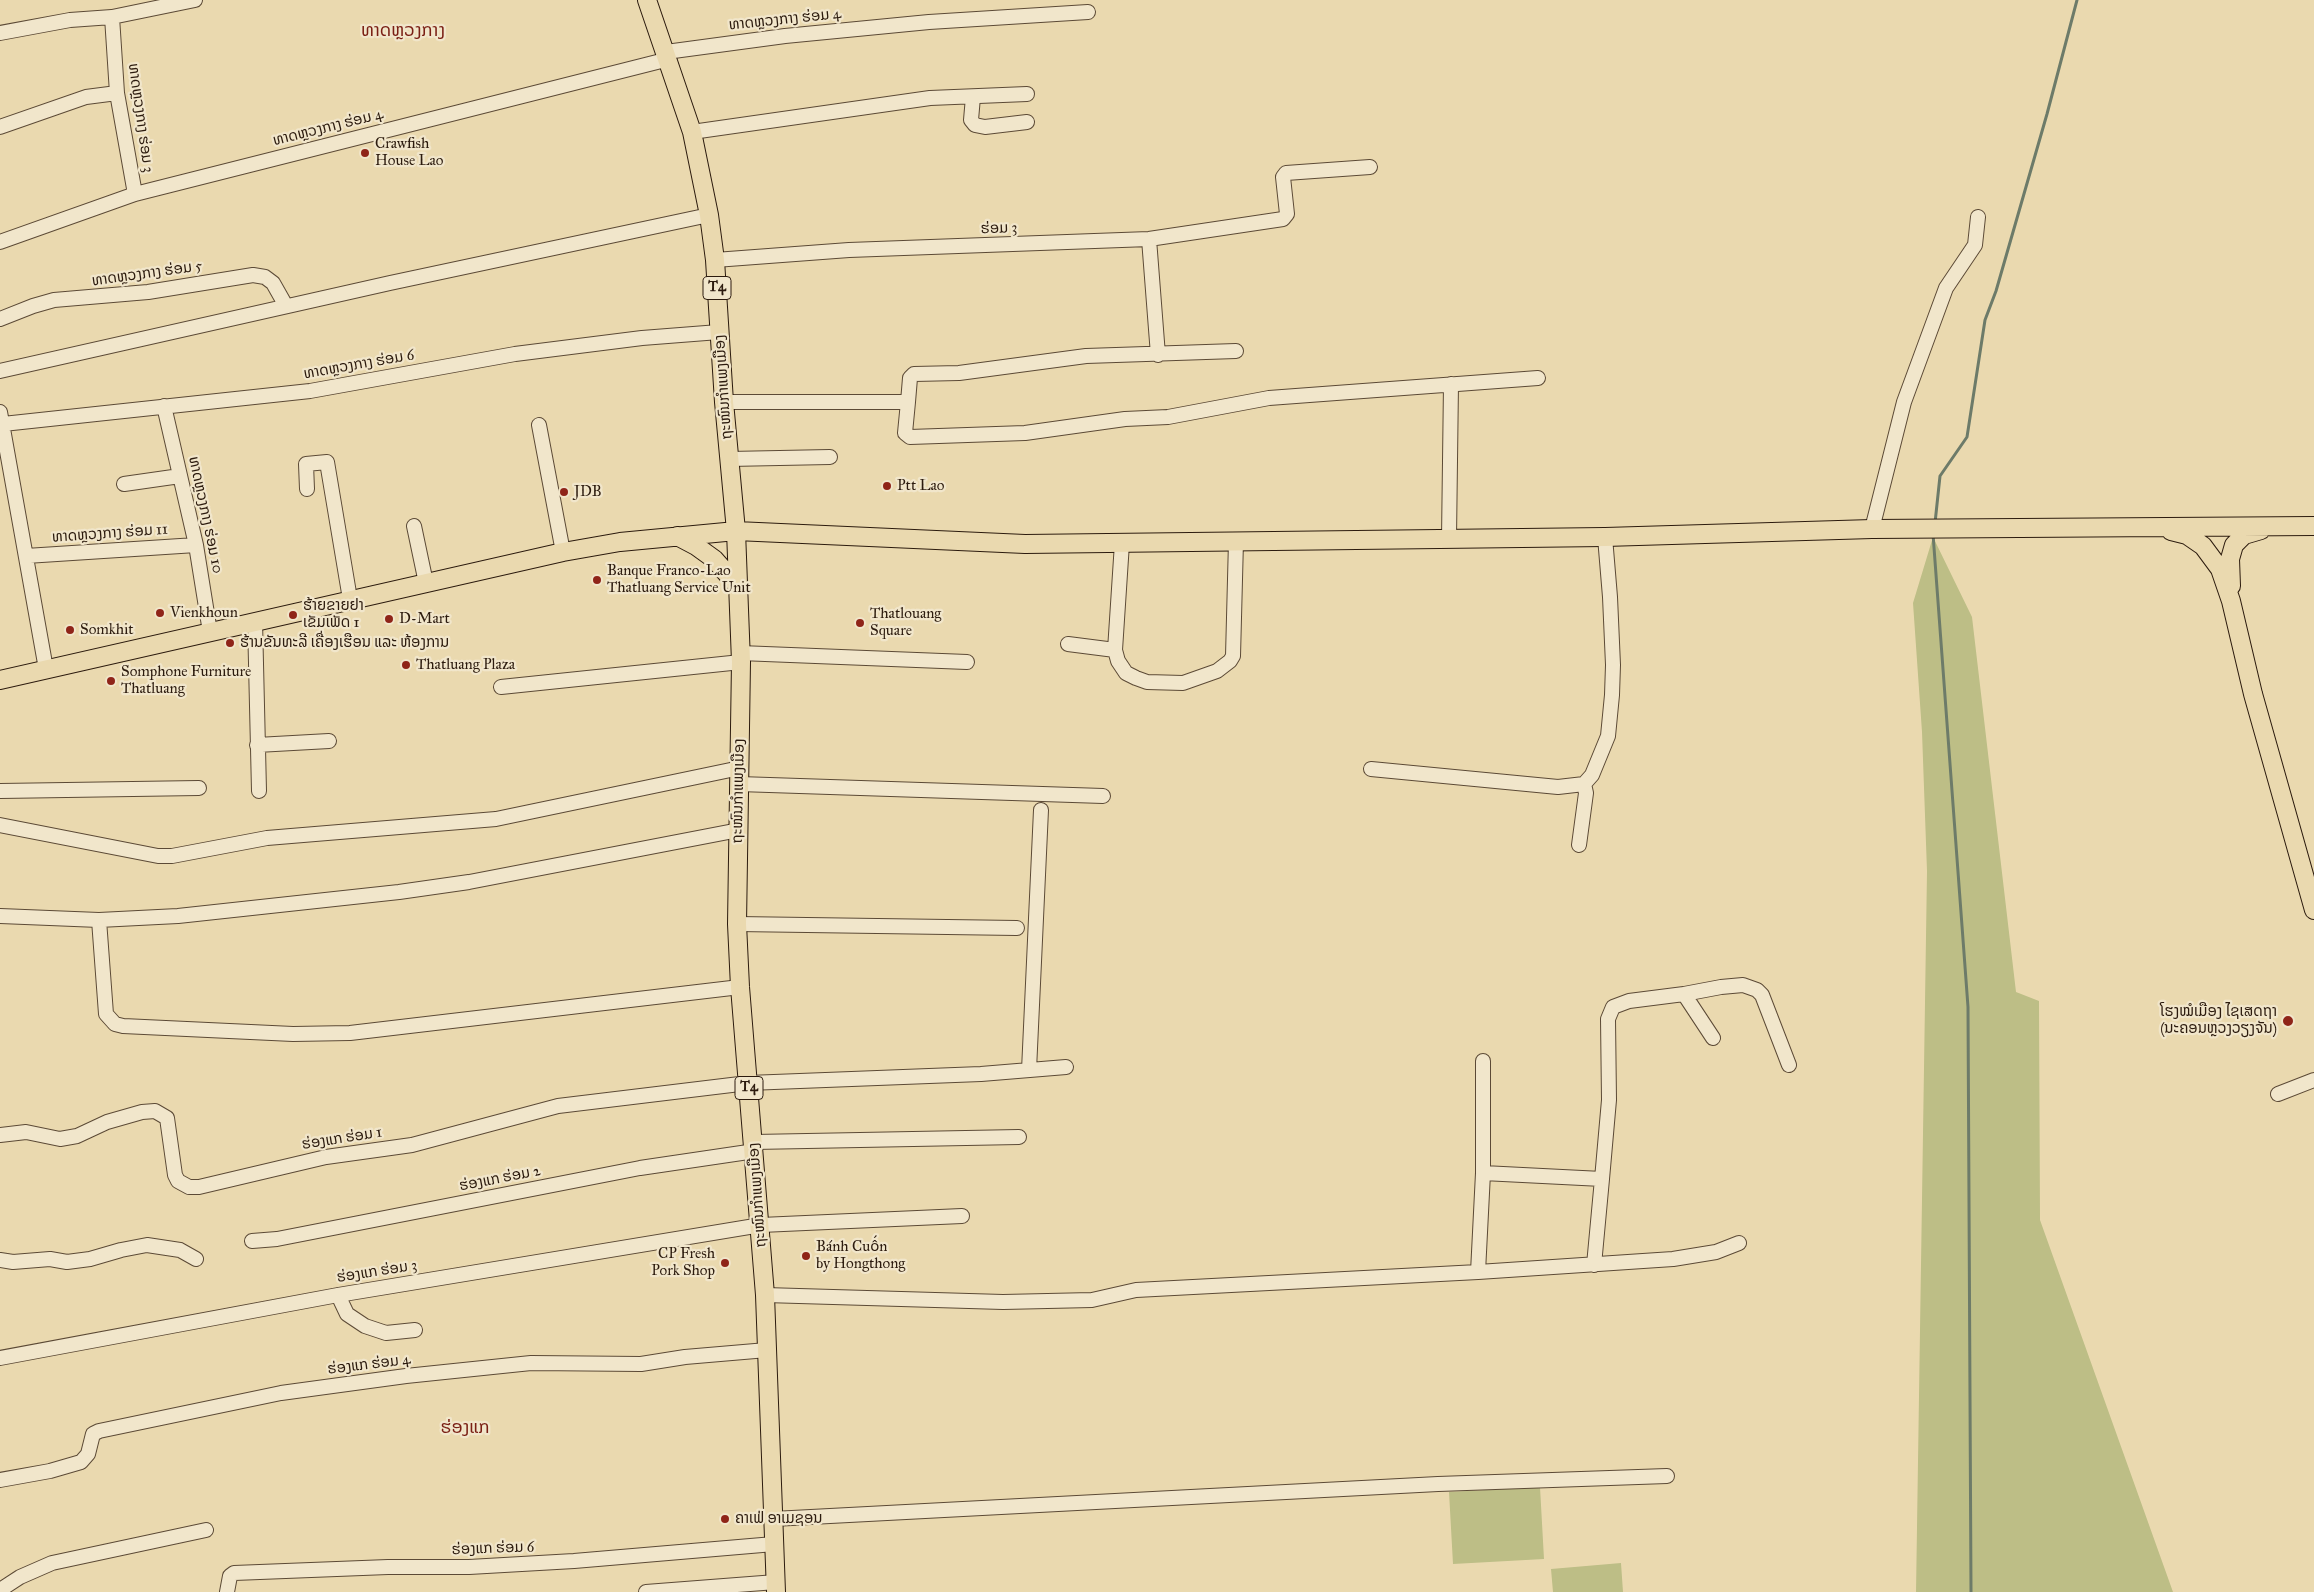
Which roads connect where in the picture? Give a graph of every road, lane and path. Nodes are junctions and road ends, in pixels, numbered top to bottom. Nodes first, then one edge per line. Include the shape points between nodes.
1 (195, 0) edge
2 (647, 0) edge
3 (1088, 12) dead end
4 (112, 17) junction
5 (0, 34) edge
6 (667, 56) junction
7 (116, 93) junction
8 (1027, 94) dead end
9 (973, 97) junction
10 (1027, 122) dead end
11 (0, 127) edge
12 (692, 132) junction
13 (1370, 167) dead end
14 (135, 194) junction
15 (709, 215) junction
16 (1978, 217) dead end
17 (1149, 239) junction
18 (0, 242) edge
19 (715, 260) junction
20 (286, 306) junction
21 (0, 319) edge
22 (719, 332) junction
23 (1236, 351) dead end
24 (1158, 355) junction
25 (0, 371) edge
26 (1538, 378) dead end
27 (1450, 384) junction
28 (724, 402) junction
29 (908, 402) junction
30 (164, 406) junction
31 (1, 418) edge
32 (539, 425) dead end
33 (830, 457) dead end
34 (729, 459) junction
35 (180, 476) junction
36 (124, 484) dead end
37 (307, 490) dead end
38 (414, 526) dead end
39 (2129, 526) junction
40 (2286, 526) junction
41 (2314, 526) edge
42 (1872, 529) junction
43 (736, 531) junction
44 (676, 535) junction
45 (1605, 536) junction
46 (1449, 538) junction
47 (1236, 541) junction
48 (1122, 543) junction
49 (196, 545) junction
50 (563, 552) junction
51 (26, 556) junction
52 (426, 583) junction
53 (737, 584) junction
54 (350, 599) junction
55 (2231, 601) junction
56 (255, 621) junction
57 (210, 632) junction
58 (1068, 644) dead end
59 (1115, 650) junction
60 (741, 657) junction
61 (967, 662) dead end
62 (46, 669) junction
63 (0, 680) edge
64 (501, 686) dead end
65 (329, 741) dead end
66 (257, 745) junction
67 (1372, 769) dead end
68 (740, 776) junction
69 (1584, 784) junction
70 (200, 788) dead end
71 (0, 791) edge
72 (259, 791) dead end
73 (1103, 796) dead end
74 (1041, 810) dead end
75 (0, 825) edge
76 (739, 830) junction
77 (1579, 845) dead end
78 (2314, 910) edge
79 (0, 916) edge
80 (99, 920) junction
81 (737, 924) junction
82 (1016, 928) dead end
83 (740, 987) junction
84 (1684, 994) junction
85 (1713, 1038) dead end
86 (1483, 1061) dead end
87 (1788, 1065) dead end
88 (1066, 1067) dead end
89 (1030, 1070) junction
90 (2314, 1080) edge
91 (748, 1083) junction
92 (2278, 1094) dead end
93 (0, 1136) edge
94 (1019, 1137) dead end
95 (754, 1146) junction
96 (1483, 1173) junction
97 (1602, 1180) junction
98 (962, 1216) dead end
99 (761, 1226) junction
100 (252, 1241) dead end
101 (1739, 1243) dead end
102 (196, 1259) dead end
103 (0, 1260) edge
104 (1594, 1265) junction
105 (1478, 1272) junction
106 (338, 1295) junction
107 (765, 1295) junction
108 (415, 1330) dead end
109 (767, 1350) junction
110 (0, 1358) edge
111 (1667, 1476) dead end
112 (0, 1480) edge
113 (773, 1518) junction
114 (206, 1530) dead end
115 (774, 1544) junction
116 (776, 1587) edge
117 (0, 1590) edge
118 (227, 1592) edge
119 (646, 1592) edge

1 - 4 street
2 - 6 main road, ຖະໜົນກຳແພງເມືອງ / T4
3 - 6 street, ທາດຫຼວງກາງ ຮ່ອມ 4 via 929,22 785,36
4 - 5 street via 70,20
4 - 7 street, ທາດຫຼວງກາງ ຮ່ອມ 3
6 - 12 main road, ຖະໜົນກຳແພງເມືອງ / T4
6 - 14 street, ທາດຫຼວງກາງ ຮ່ອມ 4
7 - 11 street via 86,97
7 - 14 street, ທາດຫຼວງກາງ ຮ່ອມ 3
8 - 9 street
9 - 10 street via 971,120 975,125 985,127
9 - 12 street via 930,98
12 - 15 main road, ຖະໜົນກຳແພງເມືອງ / T4
13 - 17 street, ຮ່ອມ 3 via 1286,173 1283,177 1287,214 1283,219
14 - 18 street, ທາດຫຼວງກາງ ຮ່ອມ 4
15 - 19 main road, ຖະໜົນກຳແພງເມືອງ / T4
15 - 20 street
16 - 42 street via 1975,245 1946,288 1904,402
17 - 19 street, ຮ່ອມ 3 via 849,250
17 - 24 street
19 - 22 main road, ຖະໜົນກຳແພງເມືອງ / T4
20 - 21 street, ທາດຫຼວງກາງ ຮ່ອມ 5 via 273,283 265,277 253,275 148,292 54,300
20 - 25 street
22 - 28 main road, ຖະໜົນກຳແພງເມືອງ / T4
22 - 30 street, ທາດຫຼວງກາງ ຮ່ອມ 6 via 515,354 310,391
23 - 24 street
24 - 29 street via 1086,356 959,373 914,374 910,378
26 - 27 street
27 - 29 street via 1269,398 1168,418 1125,419 1026,433 910,436 905,433
27 - 46 street
28 - 29 street
28 - 34 main road, ຖະໜົນກຳແພງເມືອງ / T4
30 - 31 street, ທາດຫຼວງກາງ ຮ່ອມ 6
30 - 35 street, ທາດຫຼວງກາງ ຮ່ອມ 10
31 - 51 street
32 - 50 street
33 - 34 street
34 - 43 main road, ຖະໜົນກຳແພງເມືອງ / T4
35 - 36 street
35 - 49 street, ທາດຫຼວງກາງ ຮ່ອມ 10
37 - 54 street via 306,464 327,462
38 - 52 street
39 - 40 main road
39 - 42 main road
39 - 55 main road via 2178,532 2195,540 2210,553 2220,569
40 - 41 main road
40 - 55 main road via 2253,531 2237,541 2230,559
42 - 45 main road
43 - 44 main road
43 - 48 main road via 1026,544
43 - 53 main road, ຖະໜົນກຳແພງເມືອງ / T4
44 - 50 main road
44 - 53 main road via 714,559
45 - 46 main road
45 - 69 street via 1612,695 1608,736 1592,775
46 - 47 main road
47 - 48 main road
47 - 59 street via 1233,656 1225,666 1183,683 1148,682 1126,673
48 - 59 street
49 - 51 street, ທາດຫຼວງກາງ ຮ່ອມ 11
49 - 57 street, ທາດຫຼວງກາງ ຮ່ອມ 10
50 - 52 main road
51 - 62 street
52 - 54 main road
53 - 60 main road, ຖະໜົນກຳແພງເມືອງ / T4
54 - 56 main road
55 - 78 main road via 2253,694
56 - 57 main road
56 - 66 street
57 - 62 main road
58 - 59 street
60 - 61 street
60 - 64 street
60 - 68 main road, ຖະໜົນກຳແພງເມືອງ / T4
62 - 63 main road
65 - 66 street
66 - 72 street
67 - 69 street via 1558,787
68 - 73 street
68 - 75 street via 496,819 267,838 172,856
68 - 76 main road, ຖະໜົນກຳແພງເມືອງ / T4
69 - 77 street via 1586,793
70 - 71 street
74 - 89 street
76 - 80 street via 469,882 399,892 187,915
76 - 81 main road, ຖະໜົນກຳແພງເມືອງ / T4
79 - 80 street
80 - 83 street via 106,1014 123,1026 293,1034 350,1032
81 - 82 street
81 - 83 main road, ຖະໜົນກຳແພງເມືອງ / T4
83 - 91 main road, ຖະໜົນກຳແພງເມືອງ / T4
84 - 85 street
84 - 87 street via 1721,987 1743,986 1758,990
84 - 97 street via 1629,1000 1613,1008 1608,1019 1609,1100
86 - 96 street
88 - 89 street
89 - 91 street
90 - 92 street
91 - 93 street, ຮ່ອງແກ ຮ່ອມ 1 via 558,1106 412,1145 326,1157 199,1187 178,1181 167,1118 155,1111 124,1117 77,1136 60,1139 26,1132
91 - 95 main road, ຖະໜົນກຳແພງເມືອງ / T4
94 - 95 street, ຮ່ອງແກ ຮ່ອມ 2
95 - 99 main road, ຖະໜົນກຳແພງເມືອງ / T4
95 - 100 street, ຮ່ອງແກ ຮ່ອມ 2
96 - 97 street
96 - 105 street
97 - 104 street
98 - 99 street, ຮ່ອງແກ ຮ່ອມ 3
99 - 106 street, ຮ່ອງແກ ຮ່ອມ 3
99 - 107 main road, ຖະໜົນກຳແພງເມືອງ / T4
101 - 104 street via 1716,1252 1673,1259
102 - 103 street via 180,1250 147,1245 83,1260
104 - 105 street
105 - 107 street via 1144,1289 1092,1300 1003,1302
106 - 108 street via 347,1314 365,1326 386,1333
106 - 110 street, ຮ່ອງແກ ຮ່ອມ 3
107 - 109 main road, ຖະໜົນກຳແພງເມືອງ / T4
109 - 112 street, ຮ່ອງແກ ຮ່ອມ 4 via 641,1364 532,1363 282,1393 99,1431 93,1434 88,1454 81,1462
109 - 113 main road, ຖະໜົນກຳແພງເມືອງ / T4
111 - 113 street via 1438,1484
113 - 115 main road, ຖະໜົນກຳແພງເມືອງ / T4
114 - 117 street via 52,1563
115 - 116 main road, ຖະໜົນກຳແພງເມືອງ / T4
115 - 118 street, ຮ່ອງແກ ຮ່ອມ 6 via 488,1566 234,1572
116 - 119 street

